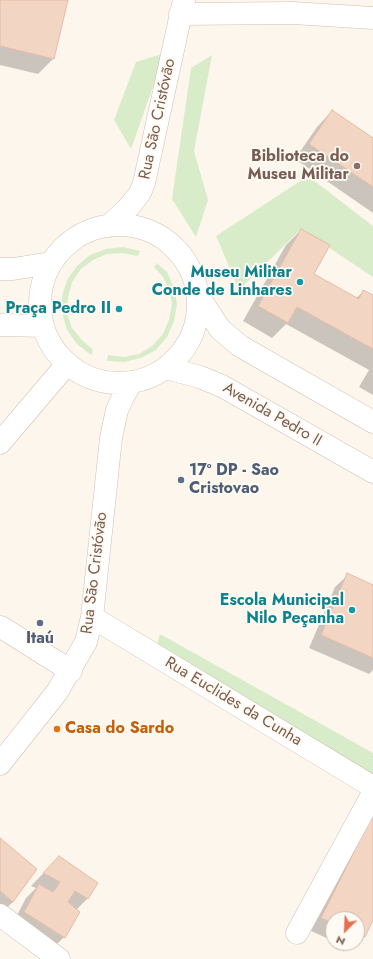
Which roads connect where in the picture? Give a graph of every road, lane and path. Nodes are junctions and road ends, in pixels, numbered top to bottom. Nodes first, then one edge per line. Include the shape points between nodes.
1 (182, 7) edge
2 (286, 7) edge
3 (373, 18) edge
4 (109, 226) junction
5 (51, 263) junction
6 (0, 269) edge
7 (197, 294) junction
8 (0, 325) edge
9 (43, 326) junction
10 (67, 364) junction
11 (166, 368) junction
12 (132, 382) junction
13 (373, 422) edge
14 (0, 443) edge
15 (373, 472) edge
16 (92, 617) junction
17 (1, 627) dead end
18 (71, 671) junction
19 (0, 764) edge
20 (373, 787) edge
21 (373, 793) edge
22 (0, 916) edge
23 (297, 933) dead end
24 (58, 959) edge

1 - 2 street
1 - 4 street, Rua São Cristóvão via 144,183 130,207
2 - 3 street
4 - 5 street via 93,230 72,241
4 - 7 street via 129,226 148,231 163,239 177,251 188,266
5 - 6 street via 12,270
5 - 9 street via 40,296
7 - 11 street via 197,314 190,338 180,355
7 - 13 street via 217,325 240,346
8 - 9 street
9 - 10 street via 54,350
10 - 12 street via 99,380 112,383
10 - 14 street
11 - 12 street
11 - 15 street, Avenida Pedro II via 222,386
12 - 16 street, Rua São Cristóvão via 117,410 111,438
16 - 18 street, Rua São Cristóvão via 86,642
16 - 20 street, Rua Euclides da Cunha
17 - 18 street
18 - 19 street, Rua São Cristóvão
21 - 23 street
22 - 24 street

